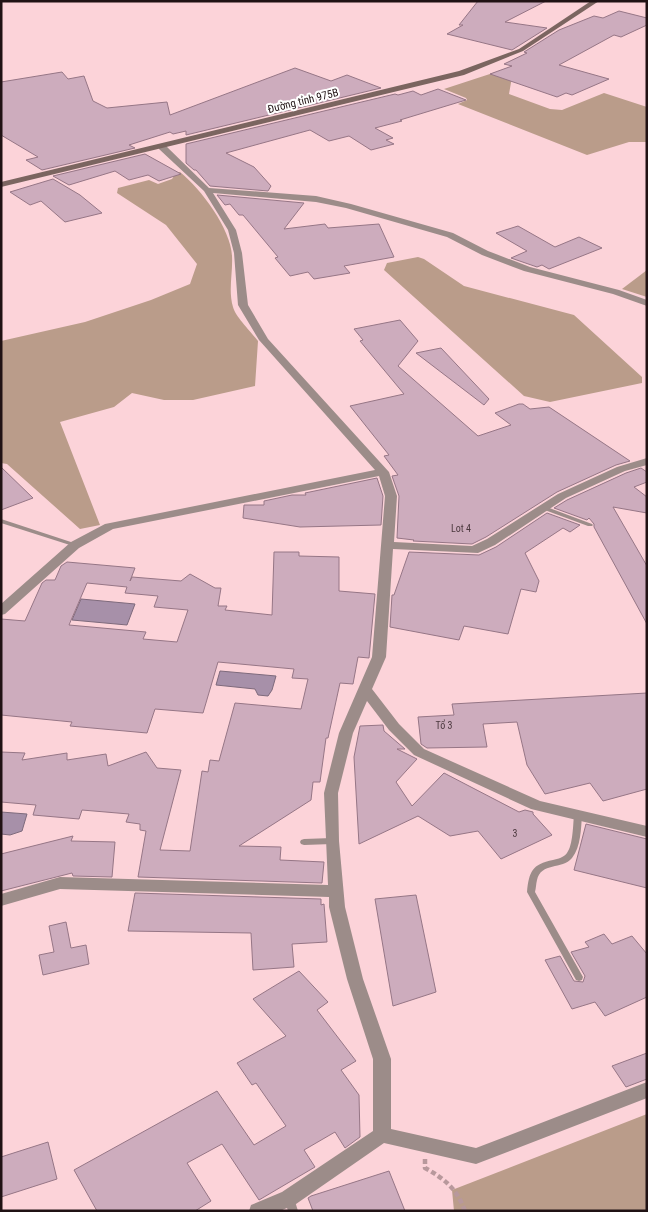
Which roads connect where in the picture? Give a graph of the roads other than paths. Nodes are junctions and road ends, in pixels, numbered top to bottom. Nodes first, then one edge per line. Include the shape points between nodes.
1 (596, 1) edge
2 (162, 147) junction
3 (1, 185) edge
4 (207, 190) junction
5 (647, 303) edge
6 (647, 461) edge
7 (383, 472) junction
8 (544, 508) junction
9 (1, 521) edge
10 (590, 525) dead end
11 (75, 545) junction
12 (387, 545) junction
13 (1, 611) edge
14 (365, 689) junction
15 (578, 815) junction
16 (647, 832) edge
17 (332, 841) junction
18 (304, 842) dead end
19 (336, 890) junction
20 (1, 900) edge
21 (579, 977) dead end
22 (647, 1090) edge
23 (382, 1135) junction
24 (291, 1204) edge
25 (258, 1211) edge

1 - 2 main road, Đường tỉnh 975B via 521,50 461,73
2 - 3 main road, Đường tỉnh 975B
2 - 4 street
4 - 5 street via 308,198 348,206 450,235 526,269
4 - 7 street via 232,230 238,253 243,305 264,340
6 - 8 street via 579,488
7 - 11 street via 109,526
7 - 12 street via 391,496
8 - 10 lane
8 - 12 street via 474,550
9 - 11 lane
11 - 13 street
12 - 14 street via 379,657
14 - 15 street via 394,727 419,752 536,805
14 - 17 street via 346,733 331,793
15 - 16 street
15 - 21 lane via 571,854 564,860 539,868 532,881 531,892
17 - 18 lane
17 - 19 street
19 - 20 street via 60,883
19 - 23 street via 337,908 355,979 382,1059
22 - 23 street via 476,1156
23 - 24 street
24 - 25 street

